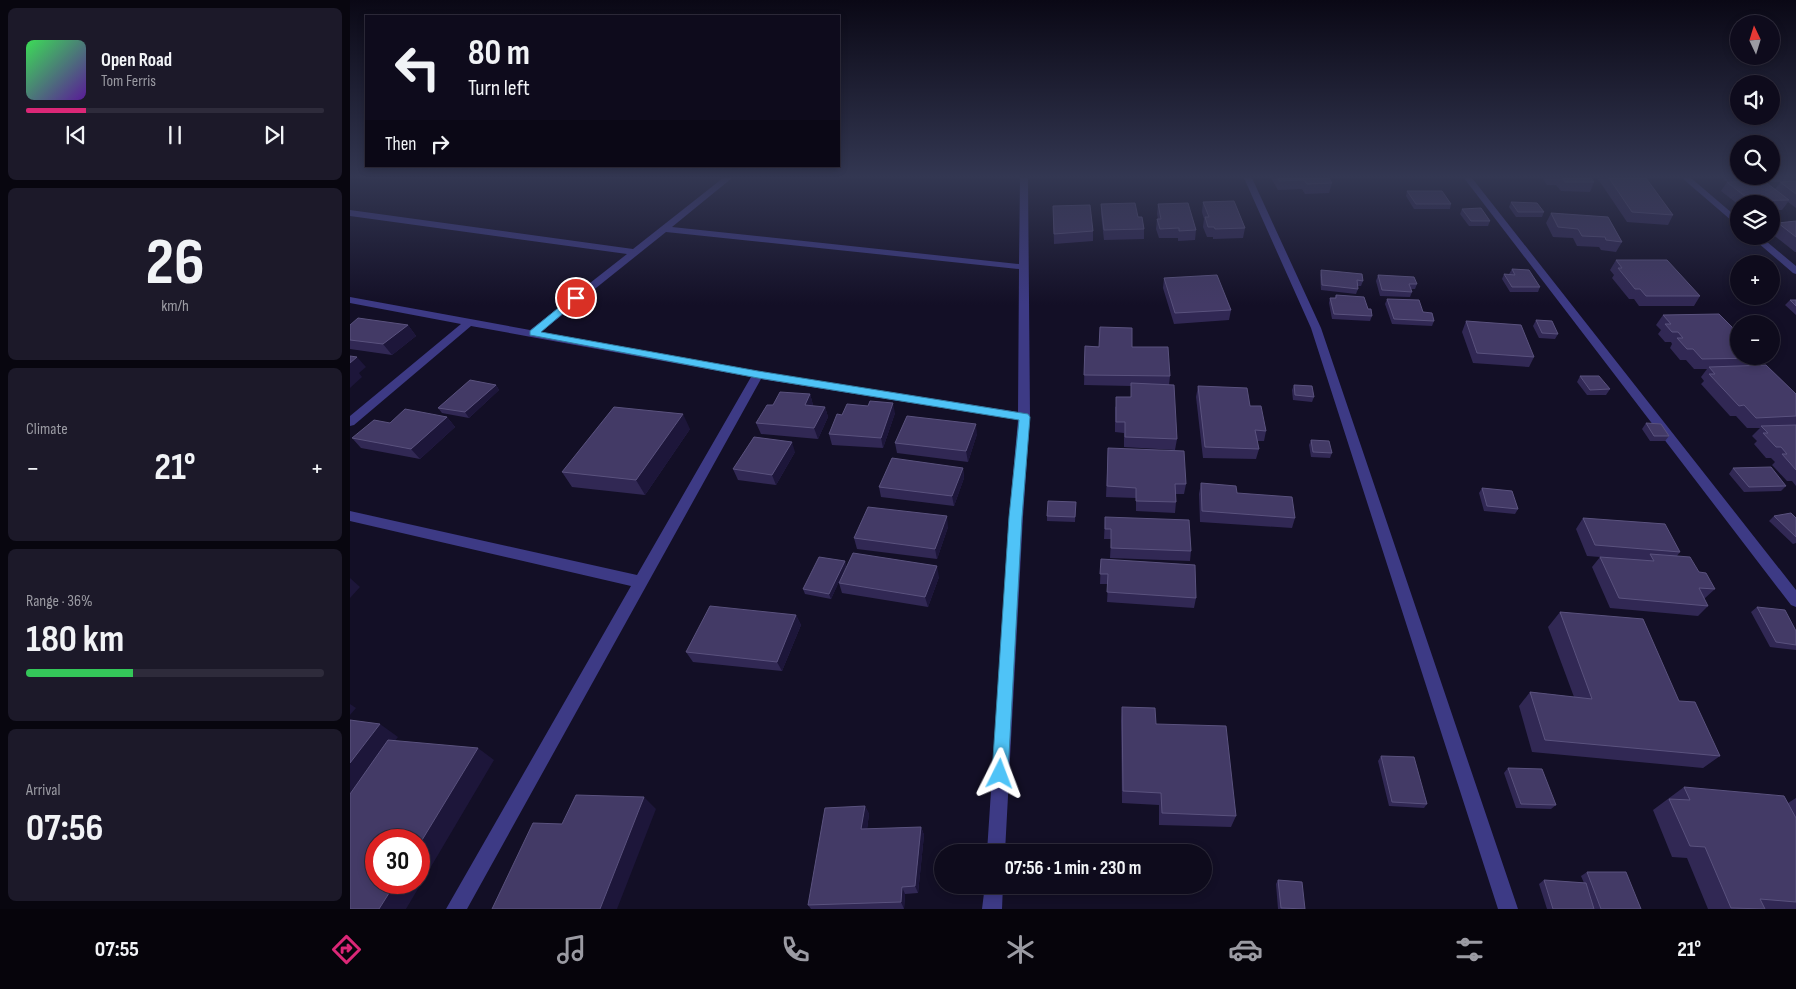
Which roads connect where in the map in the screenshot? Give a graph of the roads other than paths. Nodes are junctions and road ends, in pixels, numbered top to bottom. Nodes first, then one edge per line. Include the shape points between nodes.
1 (398, 220) edge
2 (676, 220) edge
3 (1024, 220) edge
4 (1267, 220) edge
5 (1501, 220) edge
6 (666, 229) junction
7 (1765, 245) edge
8 (633, 252) junction
9 (1024, 267) junction
10 (1796, 271) edge
11 (350, 300) edge
12 (469, 322) junction
13 (533, 333) junction
14 (758, 374) junction
15 (1024, 417) junction
16 (350, 422) edge
17 (350, 516) edge
18 (640, 582) junction
19 (1796, 601) edge
20 (996, 844) edge
21 (993, 894) edge
22 (456, 909) edge
23 (992, 909) edge
24 (1508, 909) edge

1 - 8 street
2 - 6 street
3 - 9 street
4 - 24 street via 1316,328
5 - 19 street
6 - 8 street
6 - 9 street
7 - 10 street
8 - 13 street
9 - 15 street
11 - 12 street
12 - 13 street
12 - 16 street
13 - 14 street
14 - 15 street
14 - 18 street
15 - 20 street
17 - 18 street
18 - 22 street
21 - 23 street

